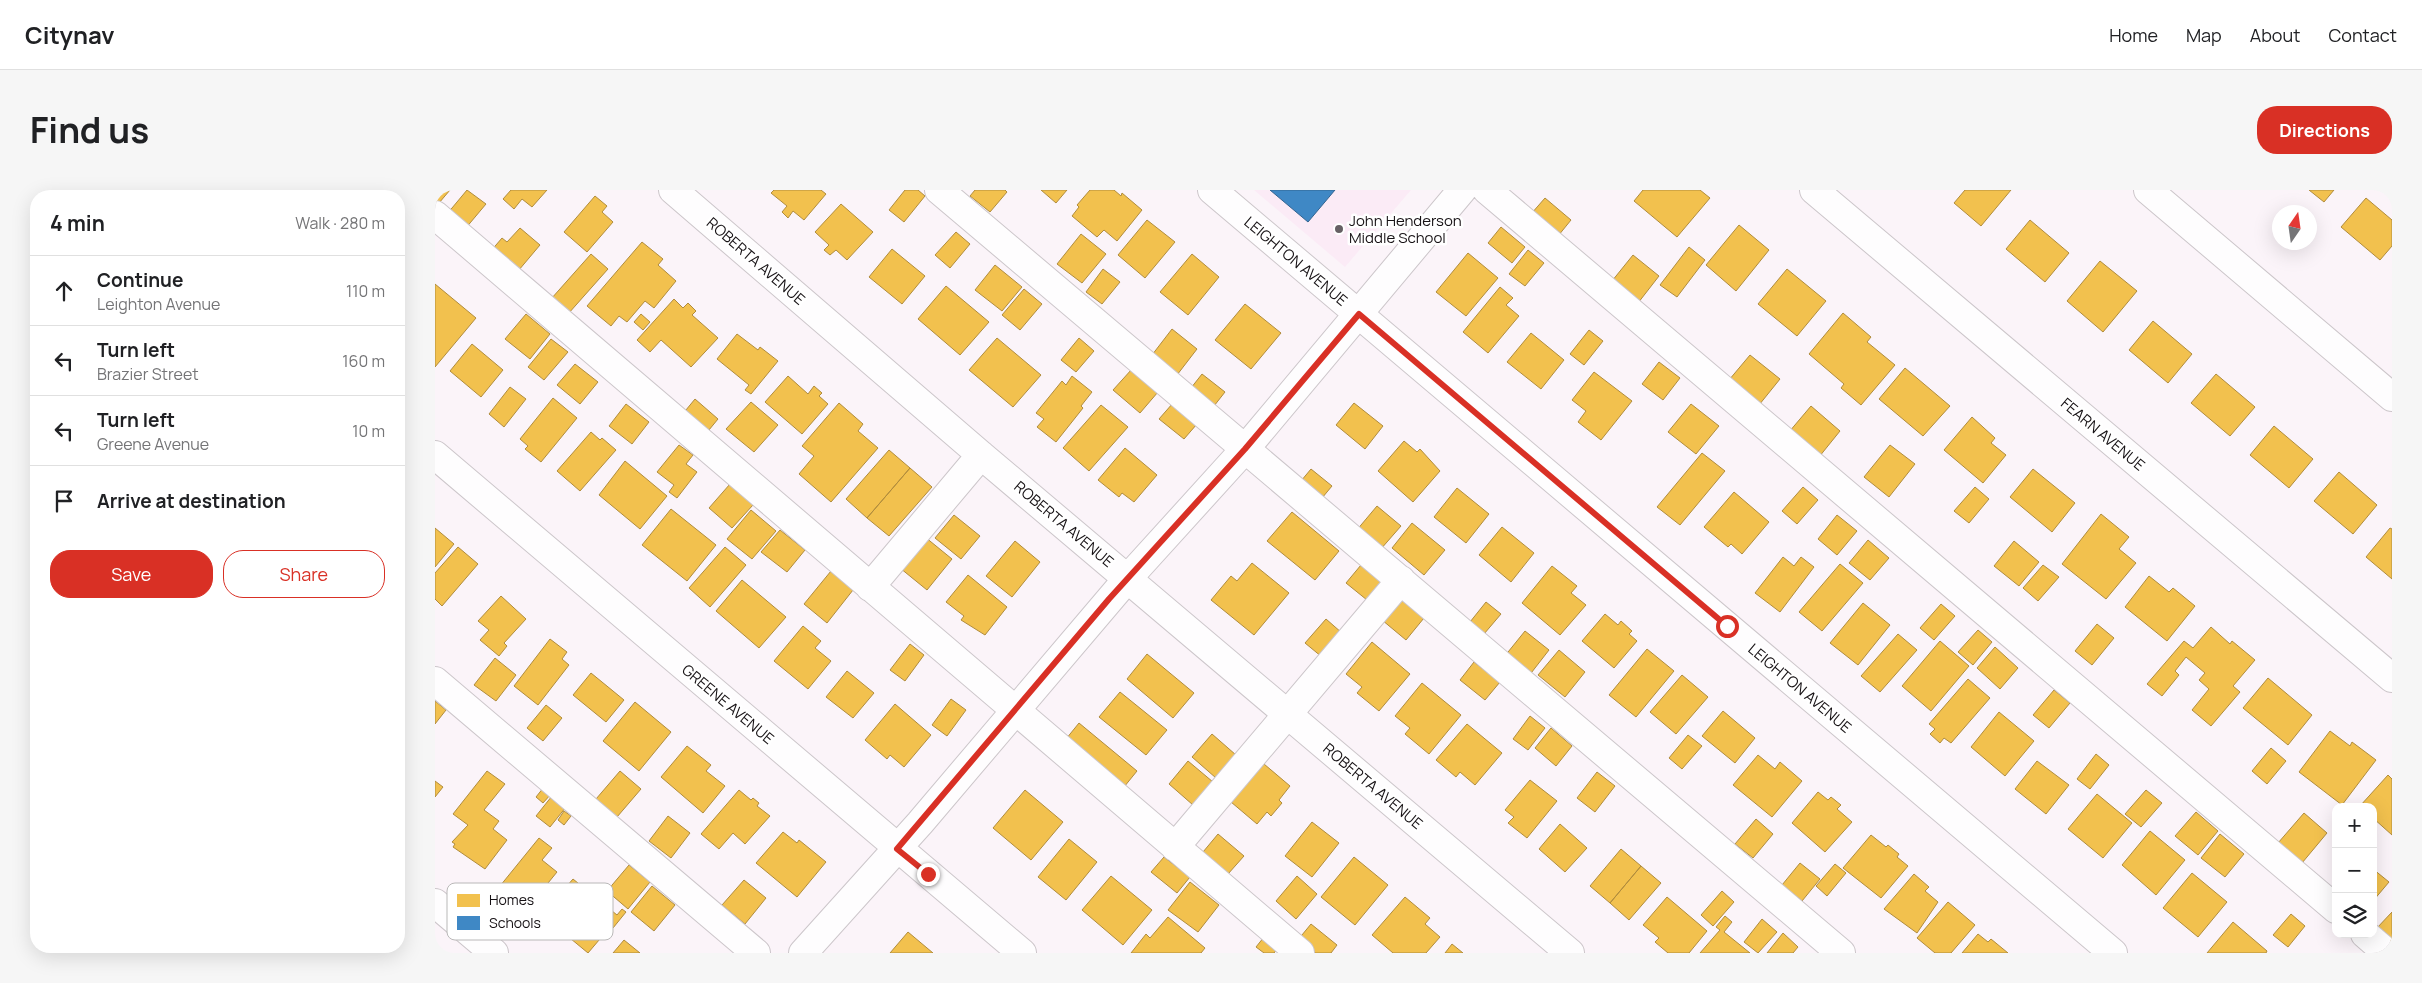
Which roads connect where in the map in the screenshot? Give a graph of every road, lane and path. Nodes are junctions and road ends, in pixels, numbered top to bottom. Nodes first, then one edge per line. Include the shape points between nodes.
1 (673, 190) edge
2 (939, 190) edge
3 (1212, 190) edge
4 (1462, 190) edge
5 (1487, 190) edge
6 (1814, 190) edge
7 (2148, 190) edge
8 (435, 215) edge
9 (1359, 314) junction
10 (2392, 397) edge
11 (1245, 449) junction
12 (435, 455) edge
13 (981, 455) junction
14 (1128, 578) junction
15 (1401, 580) junction
16 (870, 587) junction
17 (2392, 678) edge
18 (435, 681) edge
19 (1015, 711) junction
20 (1287, 714) junction
21 (1175, 847) junction
22 (897, 849) junction
23 (435, 903) edge
24 (2332, 906) edge
25 (447, 913) edge
26 (2370, 938) edge
27 (479, 940) edge
28 (494, 953) edge
29 (756, 953) edge
30 (803, 953) edge
31 (1022, 953) edge
32 (1300, 953) edge
33 (1570, 953) edge
34 (1841, 953) edge
35 (2113, 953) edge
36 (2387, 953) edge

1 - 13 street, ROBERTA AVENUE
2 - 11 street
3 - 9 street, LEIGHTON AVENUE
4 - 9 street
5 - 24 street
6 - 17 street, FEARN AVENUE
7 - 10 street
8 - 16 street
9 - 11 street
9 - 35 street, LEIGHTON AVENUE
11 - 14 street
11 - 15 street
12 - 22 street, GREENE AVENUE
13 - 14 street, ROBERTA AVENUE
13 - 16 street
14 - 19 street
14 - 20 street, ROBERTA AVENUE
15 - 20 street
15 - 34 street
16 - 19 street
18 - 29 street
19 - 21 street
19 - 22 street
20 - 21 street
20 - 33 street, ROBERTA AVENUE
21 - 32 street
22 - 30 street
22 - 31 street, GREENE AVENUE
23 - 25 street
26 - 36 street
27 - 28 street

